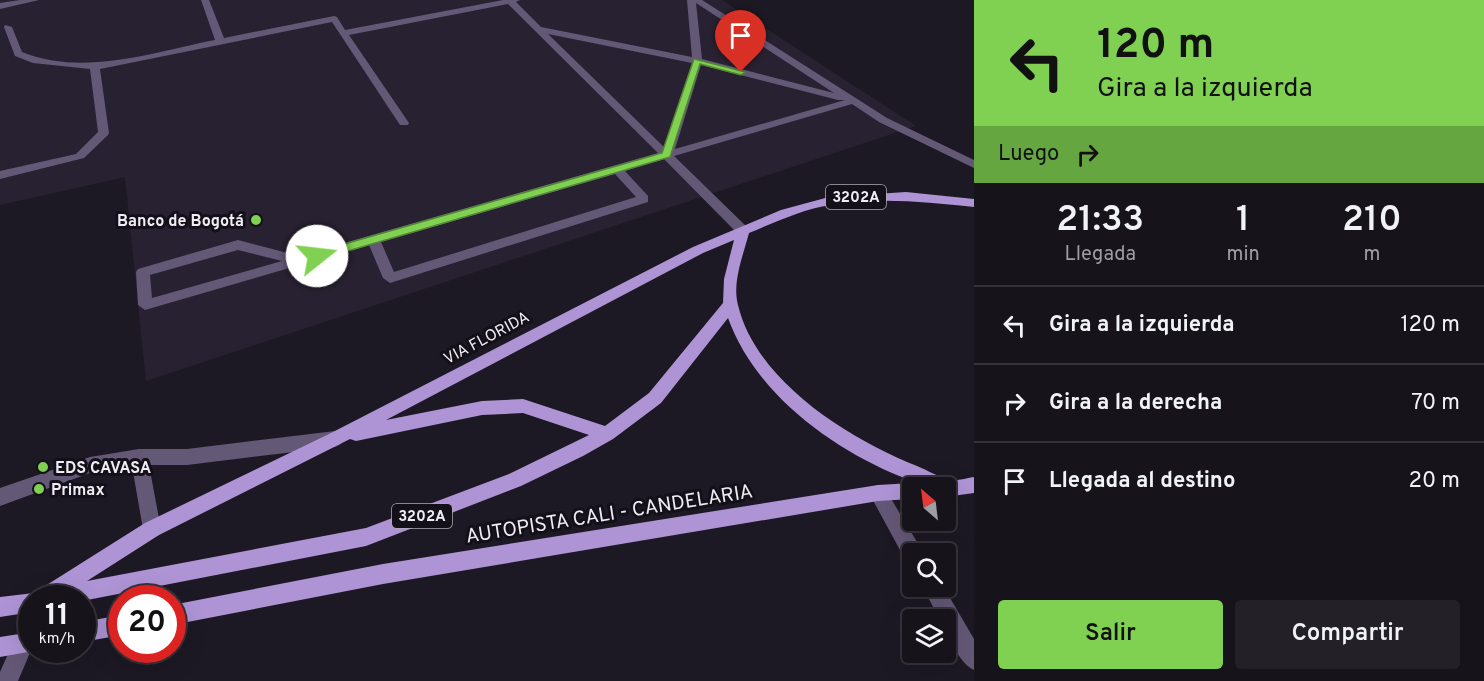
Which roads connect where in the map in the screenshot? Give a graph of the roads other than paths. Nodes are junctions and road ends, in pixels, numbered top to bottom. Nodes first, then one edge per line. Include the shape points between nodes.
1 (35, 0) edge
2 (205, 0) edge
3 (511, 0) edge
4 (694, 0) edge
5 (0, 6) edge
6 (8, 27) dead end
7 (538, 29) junction
8 (343, 33) junction
9 (220, 41) junction
10 (697, 60) junction
11 (95, 67) junction
12 (852, 101) junction
13 (404, 123) dead end
14 (667, 155) junction
15 (974, 164) edge
16 (617, 170) junction
17 (0, 175) edge
18 (970, 202) edge
19 (743, 231) junction
20 (373, 239) junction
21 (299, 261) junction
22 (730, 305) junction
23 (607, 434) junction
24 (337, 438) junction
25 (139, 457) junction
26 (922, 477) edge
27 (974, 485) edge
28 (956, 488) edge
29 (902, 492) edge
30 (878, 493) junction
31 (0, 498) edge
32 (152, 530) junction
33 (907, 543) edge
34 (63, 585) edge
35 (96, 589) edge
36 (938, 597) edge
37 (18, 604) edge
38 (0, 607) edge
39 (186, 612) edge
40 (18, 644) edge
41 (0, 647) edge
42 (974, 659) edge
43 (18, 660) edge
44 (7, 681) edge

1 - 5 street
2 - 9 street
3 - 7 street
3 - 8 street
4 - 10 street
4 - 12 street
6 - 11 street via 18,54 33,60
7 - 10 street
7 - 14 street
8 - 9 street via 334,19
8 - 13 street
9 - 11 street
10 - 12 street
10 - 14 street
11 - 17 street via 104,133 80,156
12 - 14 street
12 - 15 street
14 - 16 street
14 - 19 street
16 - 20 street
16 - 20 street via 644,199 390,278
18 - 19 main road, VIA FLORIDA / 3202A via 906,196 854,198 806,206
19 - 22 main road
19 - 24 main road, VIA FLORIDA via 698,250
20 - 21 street
21 - 21 street via 238,245 143,272 145,305
22 - 23 main road, 3202A via 655,398
22 - 26 main road via 749,348 778,386 821,423 875,456
23 - 24 main road via 523,406 482,408
23 - 35 main road, 3202A via 515,480 366,537
24 - 25 street via 187,457
24 - 32 main road, VIA FLORIDA
25 - 31 street via 90,465
25 - 32 street
27 - 28 main road
29 - 30 main road, AUTOPISTA CALI - CANDELARIA
30 - 33 street
30 - 39 main road, AUTOPISTA CALI - CANDELARIA via 383,574
32 - 34 main road, VIA FLORIDA
36 - 42 street
37 - 38 main road
40 - 41 main road
43 - 44 street

